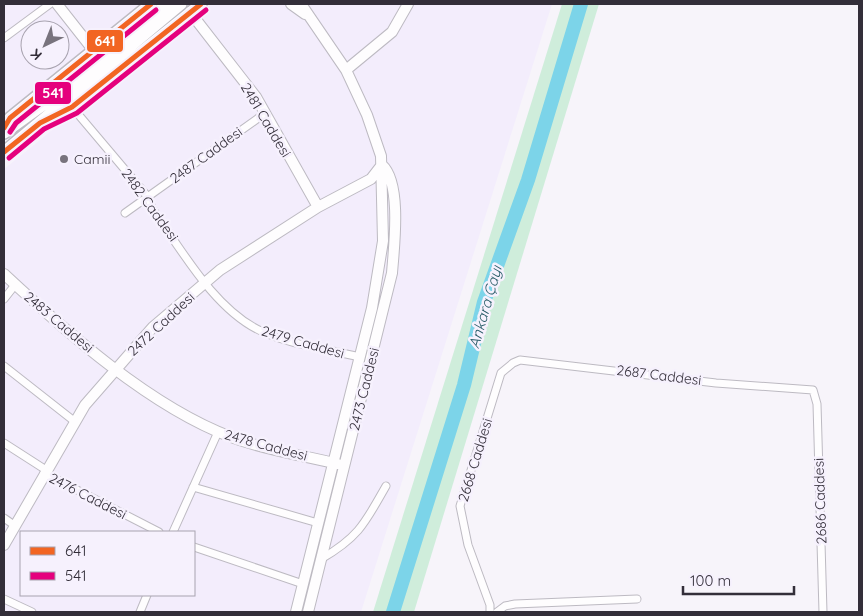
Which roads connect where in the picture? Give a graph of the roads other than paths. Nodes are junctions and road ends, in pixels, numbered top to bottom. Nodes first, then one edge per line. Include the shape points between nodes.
1 (50, 4) edge
2 (57, 4) edge
3 (151, 4) edge
4 (167, 4) edge
5 (181, 4) edge
6 (201, 4) edge
7 (291, 4) edge
8 (301, 4) edge
9 (408, 4) edge
10 (190, 12) junction
11 (308, 16) junction
12 (4, 30) edge
13 (12, 32) junction
14 (4, 38) edge
15 (94, 51) junction
16 (346, 70) junction
17 (72, 107) junction
18 (264, 114) junction
19 (5, 120) edge
20 (40, 123) junction
21 (4, 133) edge
22 (4, 152) edge
23 (382, 165) junction
24 (148, 197) junction
25 (318, 207) junction
26 (125, 214) dead end
27 (4, 274) edge
28 (205, 283) junction
29 (16, 284) junction
30 (4, 299) edge
31 (359, 357) junction
32 (4, 366) edge
33 (506, 367) joint
34 (115, 369) junction
35 (813, 390) joint
36 (74, 422) junction
37 (218, 432) junction
38 (4, 444) edge
39 (333, 462) junction
40 (344, 465) junction
41 (45, 472) junction
42 (386, 486) dead end
43 (193, 487) junction
44 (4, 518) edge
45 (318, 523) junction
46 (14, 525) junction
47 (157, 531) edge
48 (173, 531) edge
49 (4, 545) edge
50 (195, 547) edge
51 (321, 559) junction
52 (303, 584) junction
53 (147, 596) edge
54 (4, 598) edge
55 (637, 598) dead end
56 (32, 612) edge
57 (140, 612) edge
58 (296, 612) edge
59 (308, 612) edge
60 (490, 612) edge
61 (497, 612) edge
62 (823, 612) edge

1 - 13 street
2 - 15 street
3 - 15 main road
4 - 21 main road
5 - 20 main road
6 - 10 main road
7 - 11 street, 2473 Caddesi
8 - 11 street, 2473 Caddesi
9 - 16 street via 392,32
10 - 17 main road
10 - 18 street, 2481 Caddesi via 256,97
11 - 16 street, 2473 Caddesi
12 - 13 street
13 - 14 street
15 - 19 main road
16 - 23 street, 2473 Caddesi via 367,115
17 - 20 main road
17 - 24 street, 2482 Caddesi
18 - 24 street, 2487 Caddesi
18 - 25 street, 2481 Caddesi
20 - 22 main road
23 - 25 street, 2472 Caddesi via 371,179
23 - 31 street, 2473 Caddesi via 384,230 381,259
23 - 40 street, 2473 Caddesi via 387,170 393,194 392,273
24 - 26 street, 2487 Caddesi
24 - 28 street, 2482 Caddesi via 152,208
25 - 28 street, 2472 Caddesi
27 - 29 street, 2483 Caddesi
28 - 31 street, 2479 Caddesi via 239,316 263,332
28 - 34 street, 2472 Caddesi via 154,327
29 - 30 street
29 - 34 street, 2483 Caddesi
31 - 39 street, 2473 Caddesi
32 - 36 street
33 - 35 street, 2687 Caddesi via 520,360 716,383
33 - 60 street, 2668 Caddesi via 501,373 460,506 468,545
34 - 36 street, 2472 Caddesi
34 - 37 street, 2478 Caddesi via 180,412
35 - 62 street, 2686 Caddesi via 817,404
36 - 41 street, 2472 Caddesi
37 - 39 street, 2478 Caddesi via 245,442
37 - 43 street
38 - 41 street, 2476 Caddesi
39 - 40 street, 2478 Caddesi
39 - 45 street, 2473 Caddesi
40 - 51 street, 2473 Caddesi
41 - 46 street, 2472 Caddesi
41 - 47 street, 2476 Caddesi
42 - 51 street via 356,535
43 - 45 street
43 - 48 street
44 - 46 street
45 - 52 street, 2473 Caddesi
46 - 49 street, 2472 Caddesi
50 - 52 street
51 - 59 street, 2473 Caddesi
52 - 58 street, 2473 Caddesi
53 - 57 street
54 - 56 street
55 - 61 street via 515,604

